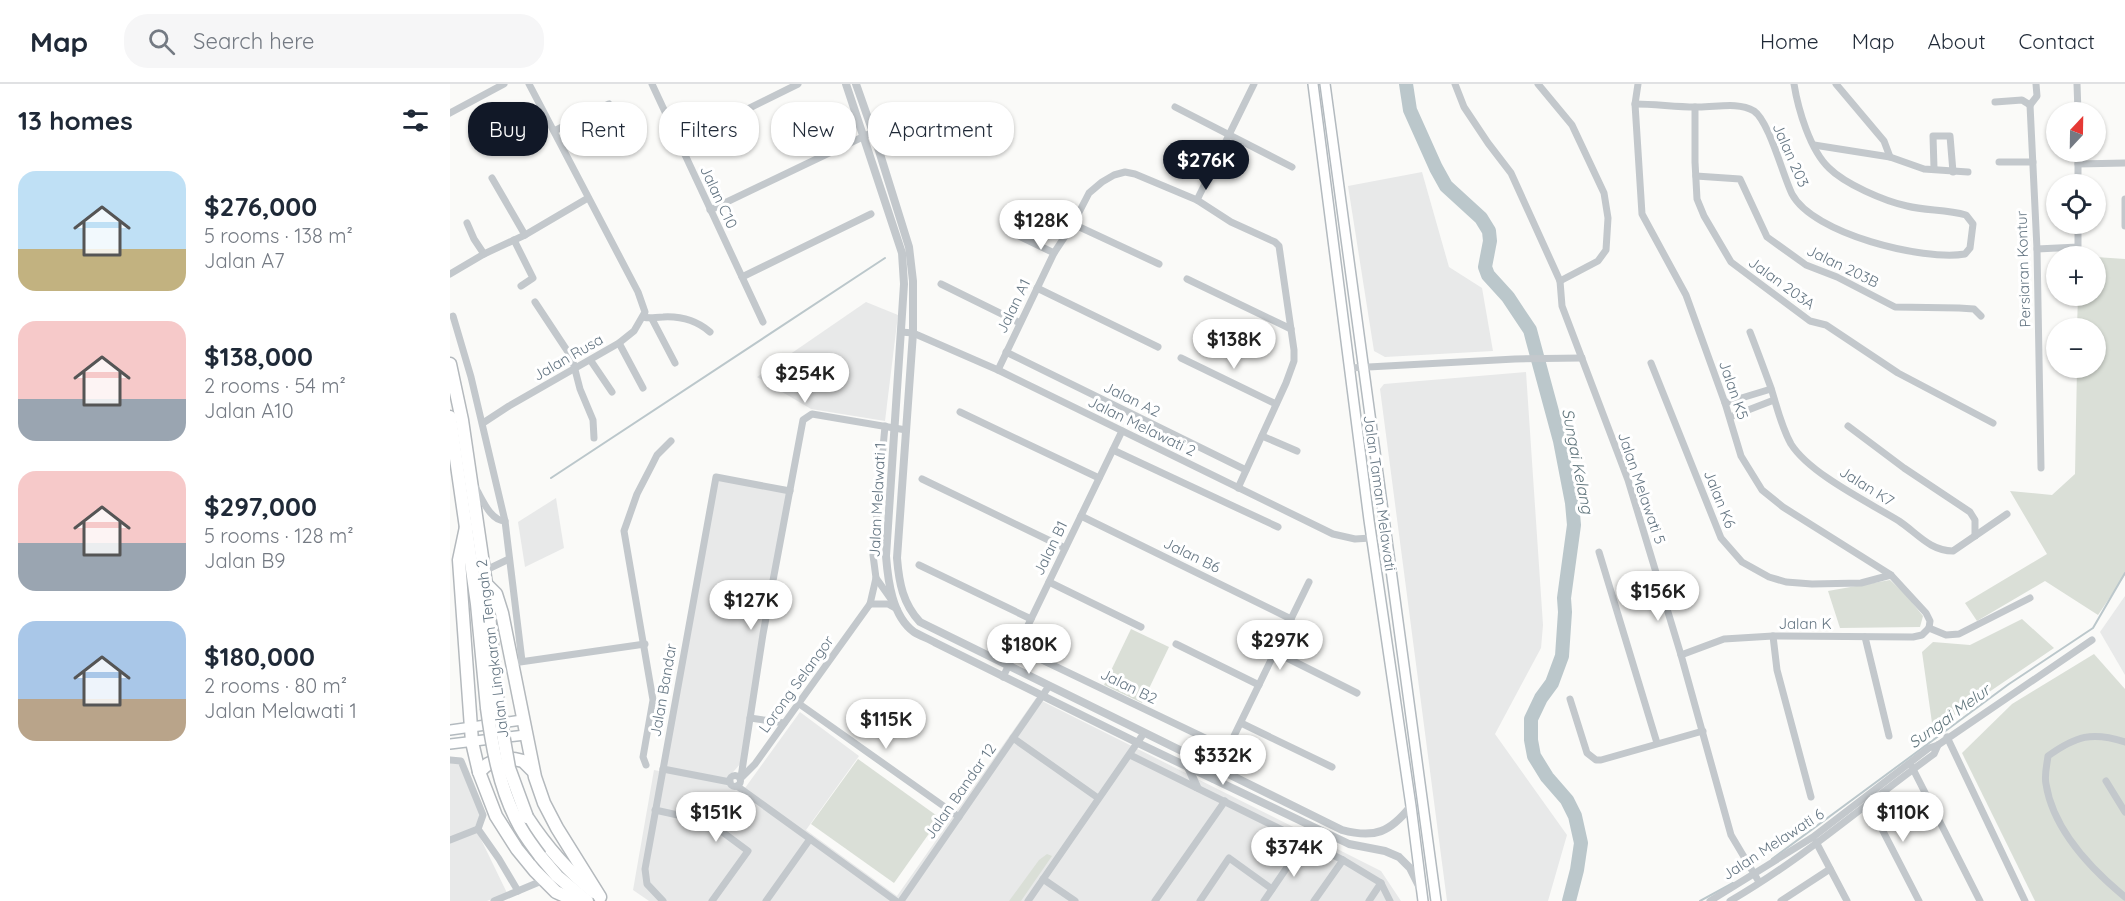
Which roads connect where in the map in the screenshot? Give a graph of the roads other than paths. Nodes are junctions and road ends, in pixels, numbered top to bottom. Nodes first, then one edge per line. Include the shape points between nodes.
1 (504, 84) edge
2 (529, 84) edge
3 (652, 84) edge
4 (798, 84) edge
5 (846, 84) edge
6 (856, 84) edge
7 (1254, 84) edge
8 (1313, 84) edge
9 (1325, 84) edge
10 (1455, 84) edge
11 (1539, 84) edge
12 (1638, 84) edge
13 (1794, 84) edge
14 (1836, 84) edge
15 (2036, 84) edge
16 (2077, 84) edge
17 (660, 102) edge
18 (1995, 102) dead end
19 (2078, 102) edge
20 (759, 103) edge
21 (1635, 104) junction
22 (2030, 105) junction
23 (1175, 107) dead end
24 (1695, 107) junction
25 (450, 113) edge
26 (868, 123) edge
27 (868, 127) edge
28 (560, 128) edge
29 (554, 131) junction
30 (868, 134) edge
31 (1228, 135) junction
32 (1814, 145) junction
33 (685, 156) edge
34 (877, 156) edge
35 (879, 156) edge
36 (1890, 157) junction
37 (2000, 162) dead end
38 (2033, 162) junction
39 (2125, 163) edge
40 (2078, 164) joint
41 (1292, 166) dead end
42 (1934, 168) junction
43 (1953, 172) junction
44 (1968, 172) dead end
45 (2078, 174) edge
46 (1696, 176) junction
47 (492, 178) dead end
48 (588, 198) junction
49 (2125, 199) edge
50 (1197, 200) junction
51 (710, 210) junction
52 (871, 214) dead end
53 (467, 224) dead end
54 (1073, 224) junction
55 (2125, 226) edge
56 (2078, 234) edge
57 (525, 235) junction
58 (1019, 236) dead end
59 (514, 240) junction
60 (2037, 249) junction
61 (1054, 253) junction
62 (484, 254) junction
63 (1159, 264) dead end
64 (450, 274) edge
65 (742, 277) junction
66 (1187, 279) dead end
67 (1560, 281) junction
68 (941, 284) dead end
69 (521, 286) dead end
70 (1037, 288) junction
71 (535, 302) dead end
72 (453, 316) dead end
73 (1981, 316) dead end
74 (643, 317) junction
75 (652, 319) junction
76 (763, 322) dead end
77 (1020, 323) junction
78 (1291, 329) junction
79 (710, 332) dead end
80 (901, 332) junction
81 (1750, 332) dead end
82 (913, 333) junction
83 (619, 344) junction
84 (1158, 347) dead end
85 (1006, 352) junction
86 (1182, 358) dead end
87 (1582, 358) junction
88 (591, 361) junction
89 (450, 363) edge
90 (675, 363) dead end
91 (1652, 363) dead end
92 (1363, 367) junction
93 (1350, 368) junction
94 (574, 370) junction
95 (998, 370) junction
96 (643, 388) dead end
97 (1771, 389) junction
98 (612, 392) dead end
99 (1774, 400) junction
100 (1725, 403) junction
101 (1276, 404) junction
102 (960, 412) dead end
103 (450, 417) edge
104 (1730, 417) junction
105 (483, 423) junction
106 (1993, 423) dead end
107 (1848, 426) dead end
108 (890, 427) junction
109 (906, 430) junction
110 (1122, 431) junction
111 (1262, 436) junction
112 (594, 438) dead end
113 (671, 441) dead end
114 (1113, 450) junction
115 (1297, 451) dead end
116 (2041, 468) dead end
117 (1246, 470) junction
118 (1099, 478) junction
119 (470, 479) junction
120 (922, 479) dead end
121 (1238, 488) junction
122 (790, 490) junction
123 (890, 498) junction
124 (878, 510) junction
125 (2007, 514) dead end
126 (1081, 516) junction
127 (505, 521) junction
128 (466, 527) junction
129 (1278, 527) dead end
130 (1975, 536) junction
131 (1371, 538) junction
132 (1065, 548) junction
133 (1599, 552) dead end
134 (509, 559) junction
135 (919, 565) dead end
136 (1891, 575) junction
137 (485, 577) junction
138 (876, 578) junction
139 (1049, 582) junction
140 (1309, 582) dead end
141 (2030, 598) dead end
142 (870, 604) junction
143 (898, 609) junction
144 (1031, 619) junction
145 (1291, 619) junction
146 (1141, 627) dead end
147 (1929, 628) junction
148 (1773, 636) junction
149 (1864, 637) junction
150 (2092, 640) dead end
151 (645, 644) junction
152 (1176, 644) dead end
153 (1017, 648) junction
154 (1275, 652) junction
155 (1681, 655) junction
156 (517, 662) junction
157 (1008, 667) junction
158 (1003, 677) junction
159 (1259, 685) junction
160 (1049, 686) junction
161 (1357, 693) dead end
162 (1042, 696) junction
163 (1570, 699) dead end
164 (798, 703) junction
165 (492, 707) junction
166 (750, 717) junction
167 (522, 720) junction
168 (784, 723) junction
169 (1241, 723) junction
170 (471, 727) junction
171 (450, 730) edge
172 (1702, 731) junction
173 (1144, 733) junction
174 (525, 735) junction
175 (1889, 736) dead end
176 (1947, 737) junction
177 (1013, 738) junction
178 (472, 742) junction
179 (1657, 742) junction
180 (2125, 742) edge
181 (1138, 743) junction
182 (450, 744) edge
183 (1228, 749) junction
184 (1130, 755) junction
185 (451, 760) edge
186 (646, 765) dead end
187 (1911, 765) junction
188 (1188, 767) junction
189 (1332, 767) dead end
190 (663, 769) junction
191 (1218, 769) junction
192 (479, 772) junction
193 (533, 772) junction
194 (1213, 779) junction
195 (737, 781) junction
196 (2106, 781) dead end
197 (1197, 787) junction
198 (1811, 797) dead end
199 (1098, 798) junction
200 (1866, 800) junction
201 (1225, 801) junction
202 (1411, 806) junction
203 (655, 810) junction
204 (2125, 812) edge
205 (959, 817) junction
206 (478, 829) junction
207 (1813, 837) junction
208 (810, 839) junction
209 (450, 840) edge
210 (1305, 841) junction
211 (1817, 844) junction
212 (1343, 860) junction
213 (1830, 868) junction
214 (1755, 874) junction
215 (1043, 879) junction
216 (544, 880) junction
217 (1759, 882) junction
218 (1381, 884) junction
219 (1272, 889) junction
220 (518, 891) junction
221 (1422, 896) edge
222 (2125, 897) edge
223 (603, 899) edge
224 (494, 901) edge
225 (576, 901) edge
226 (587, 901) edge
227 (663, 901) edge
228 (712, 901) edge
229 (766, 901) edge
230 (898, 901) edge
231 (1028, 901) edge
232 (1075, 901) edge
233 (1155, 901) edge
234 (1200, 901) edge
235 (1264, 901) edge
236 (1314, 901) edge
237 (1369, 901) edge
238 (1390, 901) edge
239 (1436, 901) edge
240 (1710, 901) edge
241 (1730, 901) edge
242 (1781, 901) edge
243 (1847, 901) edge
244 (1919, 901) edge
245 (1980, 901) edge
246 (2025, 901) edge

1 - 25 street
2 - 29 street
3 - 17 street, Jalan C10
4 - 20 street
5 - 27 street, Jalan Melawati 1
6 - 26 street, Jalan Melawati 1
7 - 31 street
8 - 93 main road, Jalan Taman Melawati
9 - 92 main road, Jalan Taman Melawati
10 - 67 street, Jalan Melawati 5 via 1464,107 1511,173
11 - 67 street via 1572,125 1605,193 1608,218 1606,250 1598,261
12 - 21 street, Jalan K5
13 - 32 street via 1799,112
14 - 36 street via 1884,141
15 - 22 street, Persiaran Kontur via 2037,96
16 - 19 street
18 - 22 street via 2022,100
21 - 24 street, Jalan 203
21 - 100 street, Jalan K5 via 1642,214 1686,295
22 - 38 street, Persiaran Kontur
23 - 31 street
24 - 32 street, Jalan 203 via 1744,107 1758,114 1793,196 1836,228 1875,243 1941,256 1965,254 1970,248 1973,224 1966,215 1907,206 1866,192 1829,169
24 - 46 street, Jalan 203A
28 - 29 street
29 - 48 street
30 - 51 street
31 - 41 street
31 - 50 street
32 - 36 street
33 - 51 street, Jalan C10
34 - 80 street, Jalan Melawati 1 via 902,253
35 - 82 street, Jalan Melawati 1 via 909,247 914,281
36 - 42 street
37 - 38 street
38 - 60 street, Persiaran Kontur
39 - 40 street
40 - 45 street
42 - 43 street
42 - 43 street via 1933,136 1950,136
43 - 44 street
46 - 73 street, Jalan 203B via 1740,178 1767,237 1806,265 1895,307 1967,308
46 - 106 street, Jalan 203A via 1697,199 1731,262 1810,321 1826,326 1898,373
47 - 57 street
48 - 57 street
48 - 74 street via 638,292
49 - 55 street
50 - 54 street, Jalan A1 via 1125,172 1089,193
50 - 78 street, Jalan A1 via 1279,246
51 - 65 street, Jalan C10
52 - 65 street
53 - 62 street
54 - 61 street, Jalan A1
54 - 63 street
56 - 60 street via 2078,247
57 - 59 street
58 - 61 street
59 - 62 street
59 - 69 street via 534,278
60 - 116 street, Persiaran Kontur
61 - 70 street, Jalan A1
62 - 64 street
65 - 76 street, Jalan C10
66 - 78 street
67 - 87 street, Jalan Melawati 5 via 1562,306
68 - 77 street
70 - 77 street, Jalan A1
70 - 84 street
71 - 94 street via 572,358
72 - 105 street
74 - 75 street
74 - 83 street, Jalan Rusa
75 - 79 street via 681,317
75 - 90 street
77 - 85 street, Jalan A1
78 - 101 street, Jalan A1 via 1294,362
80 - 82 street, Jalan Melawati 2
80 - 108 street, Jalan Melawati 1
81 - 97 street, Jalan K7
82 - 95 street, Jalan Melawati 2
82 - 109 street, Jalan Melawati 1
83 - 88 street, Jalan Rusa
83 - 96 street
85 - 95 street, Jalan A1
85 - 117 street, Jalan A2
86 - 101 street
87 - 92 street
87 - 155 street, Jalan Melawati 5 via 1628,480
88 - 94 street, Jalan Rusa
88 - 98 street
89 - 119 highway, Jalan Lingkaran Tengah 2
91 - 136 street, Jalan K6 via 1721,538 1742,562 1786,582 1861,583
92 - 93 street
92 - 239 main road, Jalan Taman Melawati
93 - 131 main road, Jalan Taman Melawati
94 - 105 street, Jalan Rusa
94 - 112 street via 593,420
95 - 110 street, Jalan Melawati 2
97 - 99 street, Jalan K7
97 - 100 street
99 - 104 street
99 - 130 street, Jalan K7 via 1792,445 1826,477 1942,551 1953,551
100 - 104 street, Jalan K5
101 - 111 street, Jalan A1
102 - 118 street
103 - 128 highway, Jalan Lingkaran Tengah 2
104 - 136 street, Jalan K5 via 1741,456 1762,490
105 - 127 street
107 - 130 street via 1970,512 1975,520
108 - 109 street
108 - 122 street, Lorong Selangor via 812,414 806,417
108 - 123 street, Jalan Melawati 1
108 - 124 street
109 - 157 street, Jalan Melawati 1 via 897,558 906,604 920,622
110 - 114 street, Jalan B1
110 - 121 street, Jalan Melawati 2
111 - 115 street
111 - 117 street, Jalan A1
113 - 151 street via 657,455 624,531
114 - 118 street, Jalan B1
114 - 129 street
117 - 121 street, Jalan A1
118 - 126 street, Jalan B1
119 - 127 street via 494,518
119 - 137 highway, Jalan Lingkaran Tengah 2
120 - 132 street
121 - 131 street, Jalan Melawati 2 via 1333,534
122 - 166 street, Lorong Selangor
122 - 190 street, Jalan Bandar via 716,477
123 - 124 street
123 - 143 street, Jalan Melawati 1 via 886,556
124 - 138 street via 873,555
125 - 130 street, Jalan K7
126 - 132 street, Jalan B1
126 - 145 street, Jalan B6
127 - 134 street
128 - 165 highway, Jalan Lingkaran Tengah 2
128 - 170 highway via 459,560
131 - 202 main road, Jalan Taman Melawati
132 - 139 street, Jalan B1
133 - 179 street
134 - 137 street
134 - 156 street
135 - 144 street
136 - 147 street, Jalan K5 via 1926,613
137 - 156 highway via 496,594
137 - 165 highway, Jalan Lingkaran Tengah 2
138 - 142 street, Lorong Selangor
138 - 143 street
139 - 144 street, Jalan B1
139 - 146 street
140 - 145 street
141 - 147 street via 1959,634 1946,635
142 - 143 street via 888,604
142 - 164 street, Lorong Selangor
143 - 158 street, Jalan Melawati 1 via 913,631
144 - 153 street, Jalan B1
145 - 154 street
147 - 149 street, Jalan K via 1919,637
148 - 149 street, Jalan K
148 - 155 street, Jalan K via 1724,639
148 - 198 street via 1777,670
149 - 175 street
150 - 176 street, Jalan Melawati 6
151 - 156 street
151 - 186 street via 653,700
152 - 159 street
153 - 157 street, Jalan B1
153 - 183 street, Jalan B2
154 - 159 street
154 - 161 street
155 - 172 street, Jalan Melawati 5
156 - 167 highway
157 - 158 street, Jalan B1
157 - 160 street, Jalan Melawati 1
158 - 162 street, Jalan Melawati 1
159 - 169 street
160 - 162 street, Jalan Bandar 12
160 - 173 street, Jalan Melawati 1
162 - 177 street, Jalan Bandar 12
162 - 181 street, Jalan Melawati 1
163 - 179 street via 1587,753 1596,760
164 - 168 street, Lorong Selangor
164 - 205 street
165 - 223 highway, Jalan Lingkaran Tengah 2, bridge via 527,818 565,868
165 - 226 highway, Jalan Lingkaran Tengah 2, bridge via 494,753 517,822 557,876
166 - 168 street
166 - 195 street, Lorong Selangor
167 - 170 main road
167 - 174 highway
168 - 195 street, Lorong Selangor via 755,764
169 - 183 street
169 - 189 street
170 - 171 main road
170 - 178 highway
172 - 179 street
172 - 214 street, Jalan Melawati 5 via 1731,835
173 - 181 street
173 - 191 street, Jalan Melawati 1
174 - 178 main road
174 - 193 highway
176 - 187 street, Jalan Melawati 6 via 1934,754
176 - 246 street
177 - 199 street
177 - 205 street, Jalan Bandar 12
178 - 182 main road
178 - 192 highway
180 - 222 street via 2104,735 2070,740 2048,756 2045,783 2056,817 2086,860
181 - 184 street
181 - 188 street, Jalan Melawati 1
183 - 191 street
184 - 197 street
184 - 199 street
185 - 206 street via 461,761 483,815
187 - 200 street, Jalan Melawati 6
187 - 245 street
188 - 194 street, Jalan Melawati 1
188 - 197 street
190 - 195 street
190 - 203 street, Jalan Bandar
191 - 194 street
191 - 202 street, Jalan Melawati 1 via 1354,834 1390,828
192 - 193 highway via 492,760 516,759
192 - 216 highway via 496,816
193 - 223 highway via 557,828
194 - 221 street, Jalan Melawati 1 via 1349,844 1399,857 1410,868
195 - 208 street
196 - 204 street
197 - 201 street
199 - 215 street
200 - 207 street, Jalan Melawati 6
200 - 211 street, Jalan Melawati 6
200 - 244 street
201 - 210 street
201 - 233 street
202 - 221 main road, Jalan Taman Melawati
203 - 227 street, Jalan Bandar via 645,869 647,884
203 - 228 street via 712,825 748,851
205 - 230 street, Jalan Bandar 12
206 - 209 street
206 - 220 street
207 - 211 street
207 - 214 street, Jalan Melawati 6
208 - 229 street
208 - 230 street
210 - 212 street
210 - 219 street
211 - 213 street
211 - 217 street, Jalan Melawati 6
212 - 218 street
212 - 236 street
213 - 242 street
213 - 243 street
214 - 217 street, Jalan Melawati 5
214 - 240 street, Jalan Melawati 6
215 - 231 street
215 - 232 street
216 - 220 street
216 - 225 highway via 556,892
217 - 241 street, Jalan Melawati 6
218 - 237 street
218 - 238 street
219 - 234 street via 1229,858
219 - 235 street
220 - 224 street

